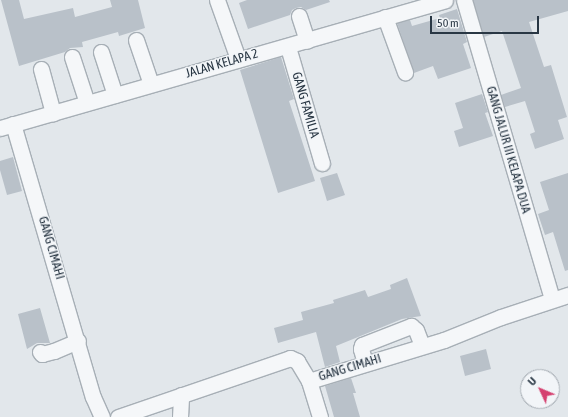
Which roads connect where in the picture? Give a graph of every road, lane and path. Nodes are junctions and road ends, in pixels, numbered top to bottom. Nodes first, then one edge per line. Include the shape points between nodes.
1 (217, 0) edge
2 (445, 0) edge
3 (464, 0) edge
4 (298, 16) dead end
5 (385, 17) junction
6 (136, 40) dead end
7 (307, 41) junction
8 (288, 46) junction
9 (100, 52) dead end
10 (72, 58) dead end
11 (238, 59) junction
12 (41, 69) dead end
13 (405, 72) dead end
14 (151, 84) junction
15 (116, 95) junction
16 (87, 103) junction
17 (53, 113) junction
18 (7, 126) edge
19 (322, 163) dead end
20 (568, 295) edge
21 (552, 299) junction
22 (78, 341) junction
23 (422, 346) junction
24 (40, 352) dead end
25 (365, 363) junction
26 (310, 381) junction
27 (181, 395) junction
28 (102, 417) edge
29 (118, 417) edge
30 (180, 417) edge
31 (320, 417) edge

1 - 11 street
2 - 5 street, JALAN KELAPA 2
3 - 21 street, GANG JALUR III KELAPA DUA
4 - 7 street
5 - 7 street, JALAN KELAPA 2
5 - 13 street
6 - 14 street
7 - 8 street, JALAN KELAPA 2
8 - 11 street, JALAN KELAPA 2
8 - 19 street, GANG FAMILIA
9 - 15 street
10 - 16 street
11 - 14 street, JALAN KELAPA 2
12 - 17 street
14 - 15 street, JALAN KELAPA 2
15 - 16 street, JALAN KELAPA 2
16 - 17 street, JALAN KELAPA 2
17 - 18 street, JALAN KELAPA 2
18 - 22 street, GANG CIMAHI
20 - 21 street, GANG CIMAHI
21 - 23 street, GANG CIMAHI
22 - 24 street via 54,351 42,354
22 - 28 street, GANG CIMAHI
23 - 25 street, GANG CIMAHI
23 - 25 street via 416,330 411,326 362,345
25 - 26 street, GANG CIMAHI
26 - 27 street, GANG CIMAHI via 297,361 290,358
26 - 31 street
27 - 29 street, GANG CIMAHI
27 - 30 street

